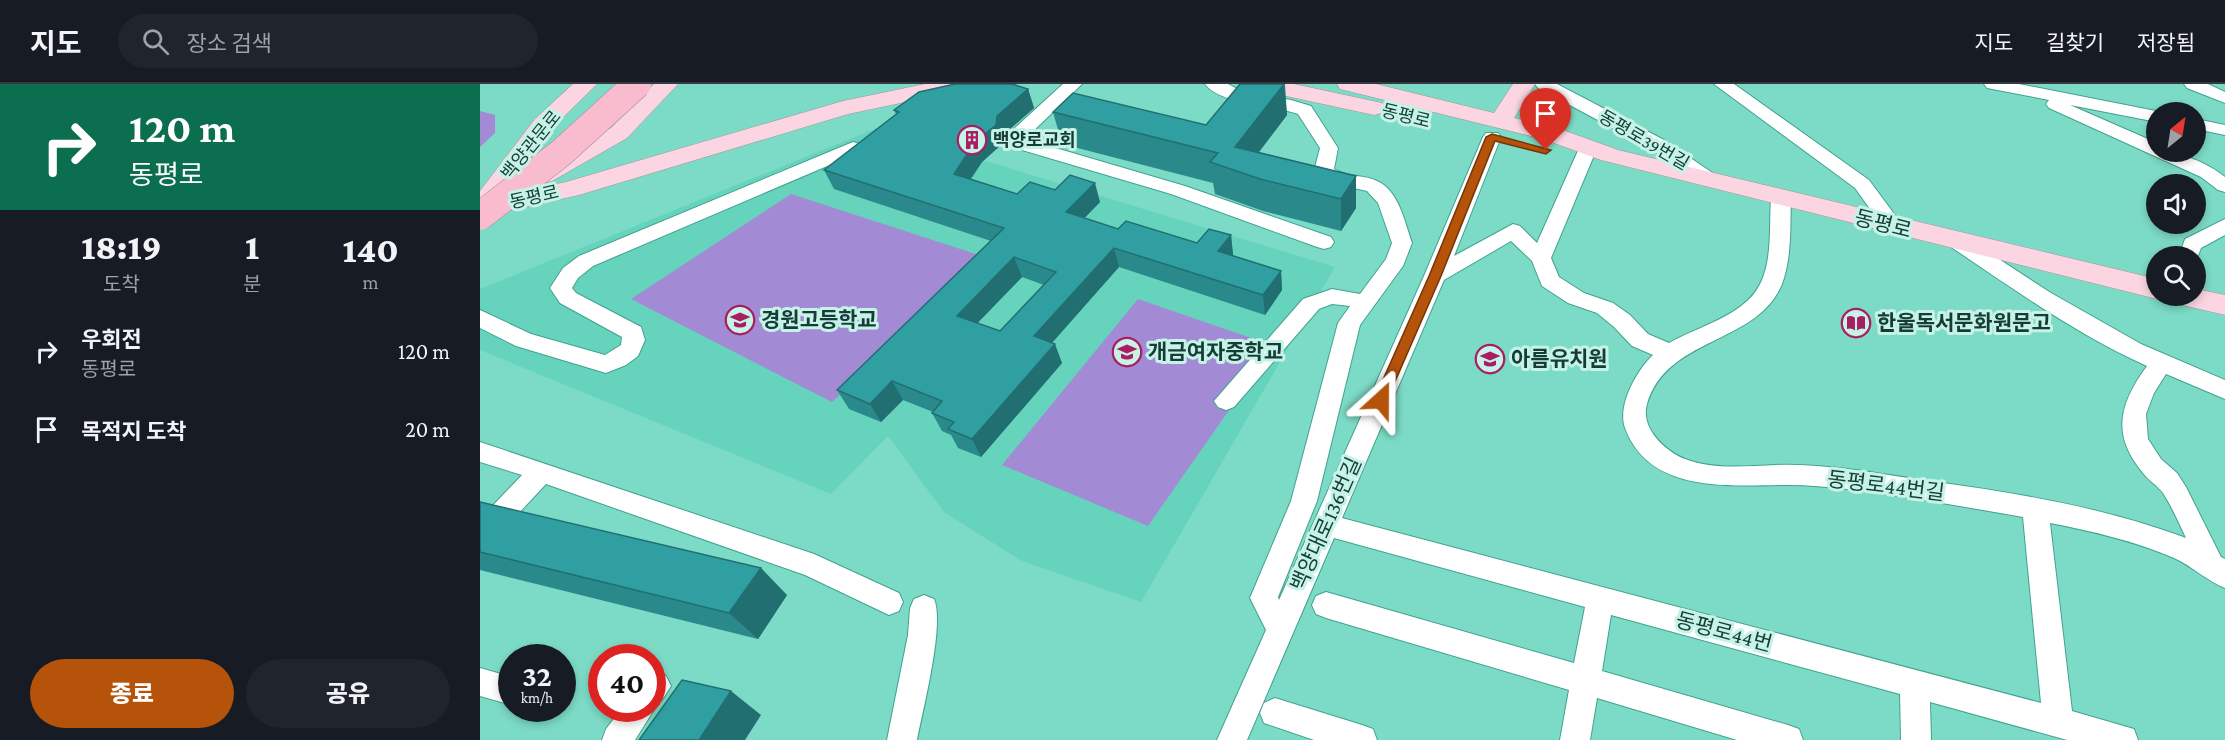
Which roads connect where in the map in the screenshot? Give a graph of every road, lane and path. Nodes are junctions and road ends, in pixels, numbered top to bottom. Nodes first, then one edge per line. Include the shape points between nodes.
1 (586, 84) edge
2 (616, 84) edge
3 (637, 84) edge
4 (667, 84) edge
5 (880, 84) edge
6 (958, 84) edge
7 (1073, 84) edge
8 (1214, 84) edge
9 (1262, 84) edge
10 (1351, 84) edge
11 (1524, 84) edge
12 (1544, 84) edge
13 (1723, 84) edge
14 (1993, 84) edge
15 (2193, 84) edge
16 (2030, 88) edge
17 (2225, 98) edge
18 (2146, 114) edge
19 (2206, 126) edge
20 (1496, 129) junction
21 (2225, 130) edge
22 (2146, 146) edge
23 (853, 148) edge
24 (1598, 154) junction
25 (2183, 162) edge
26 (1710, 180) junction
27 (2225, 186) edge
28 (480, 196) edge
29 (1781, 198) junction
30 (480, 209) edge
31 (480, 216) edge
32 (1893, 226) junction
33 (2225, 226) edge
34 (1324, 242) dead end
35 (1958, 242) junction
36 (2192, 246) edge
37 (1541, 258) junction
38 (1435, 276) junction
39 (2146, 286) edge
40 (2206, 300) edge
41 (1365, 303) junction
42 (2225, 305) edge
43 (480, 318) edge
44 (1671, 353) junction
45 (2161, 364) junction
46 (2225, 390) edge
47 (1226, 401) dead end
48 (480, 452) edge
49 (541, 472) junction
50 (2035, 508) junction
51 (1326, 525) junction
52 (480, 537) edge
53 (2217, 568) edge
54 (1600, 599) junction
55 (889, 602) dead end
56 (1326, 605) dead end
57 (924, 608) dead end
58 (1280, 630) junction
59 (1586, 681) junction
60 (480, 682) edge
61 (1915, 684) junction
62 (498, 687) edge
63 (1275, 713) dead end
64 (630, 722) edge
65 (2058, 723) junction
66 (617, 740) edge
67 (902, 740) edge
68 (1232, 740) edge
69 (1362, 740) edge
70 (1575, 740) edge
71 (1788, 740) edge
72 (1916, 740) edge
73 (2123, 740) edge

1 - 30 main road, 백양관문로 via 543,124
2 - 28 highway
3 - 31 highway, bridge via 561,153
4 - 30 main road, 백양관문로 via 619,133
5 - 30 main road, 동평로 via 734,119 566,170
6 - 30 main road, 동평로 via 843,108 570,189
7 - 34 street via 1012,141 1178,190
8 - 41 street via 1236,95 1305,110 1329,148 1324,171 1335,178 1373,186 1388,201 1402,243 1396,261
9 - 20 main road, 동평로
10 - 20 main road, 동평로
11 - 20 main road
12 - 26 street, 동평로39번길 via 1657,144
13 - 32 street via 1862,184
14 - 16 street
15 - 17 street
16 - 18 street
16 - 22 street via 2082,118
19 - 21 street
20 - 24 main road, 동평로 via 1546,150
20 - 38 street, 백양대로136번길
23 - 43 street via 586,261 570,273 561,288 568,298 633,333 632,351 618,359 606,364 524,340
24 - 26 main road, 동평로
24 - 37 street
25 - 27 street
26 - 29 main road, 동평로
29 - 32 main road, 동평로
29 - 44 street, 동평로44번길 via 1774,276 1766,292 1754,306 1723,327
32 - 35 main road, 동평로
33 - 36 street
35 - 39 main road, 동평로
35 - 45 street via 2043,298
37 - 38 street via 1513,231
37 - 44 street via 1550,281 1576,298 1605,308 1640,340
38 - 51 street, 백양대로136번길
40 - 42 main road
41 - 47 street via 1334,294 1311,304
41 - 58 street via 1349,323 1304,501 1264,598
44 - 50 street, 동평로44번길 via 1648,378 1634,411 1637,428 1648,445 1677,467 1707,475 1744,478 1836,478
45 - 46 street
45 - 53 street via 2144,387 2133,416 2133,434 2152,466 2171,484
48 - 49 street
49 - 52 street
49 - 55 street via 814,566
50 - 53 street, 동평로44번길 via 2086,518 2175,546
50 - 65 street
51 - 54 street, 동평로44번
51 - 58 street, 백양대로136번길
54 - 59 street
54 - 61 street, 동평로44번
56 - 59 street
57 - 67 street
58 - 68 street, 백양대로136번길
59 - 70 street
59 - 71 street
60 - 62 street
61 - 65 street, 동평로44번
61 - 72 street
63 - 69 street
64 - 66 street
65 - 73 street, 동평로44번

